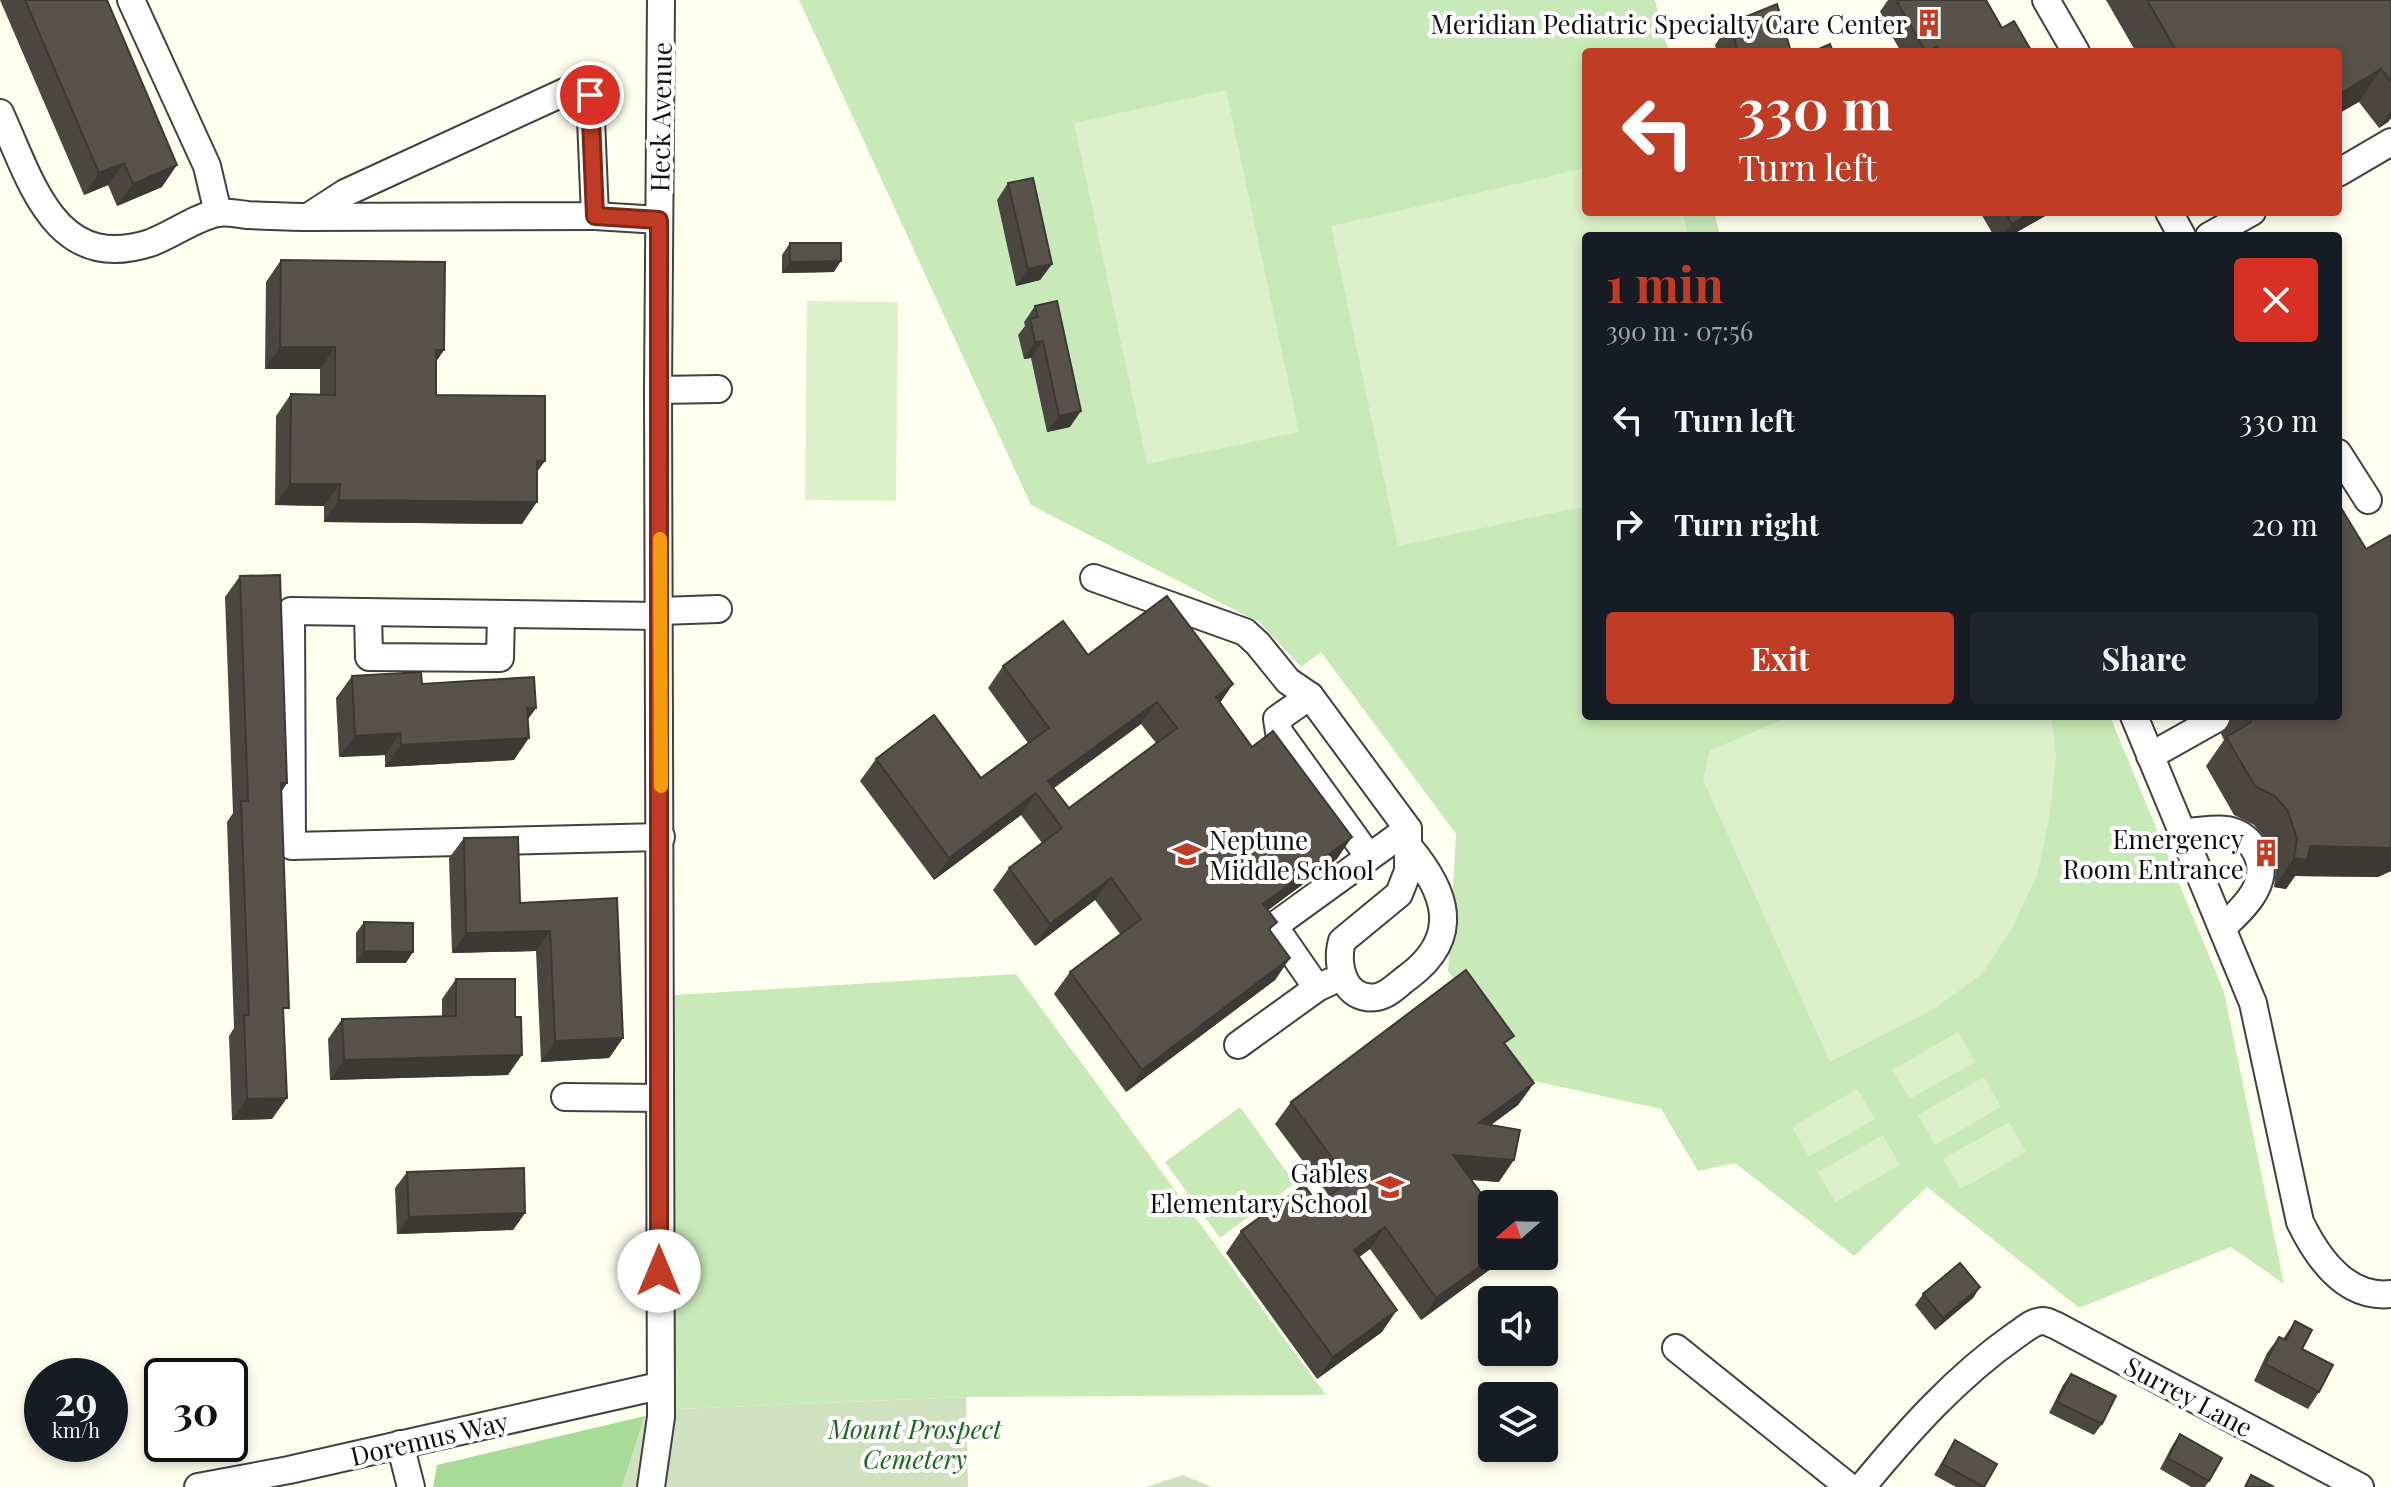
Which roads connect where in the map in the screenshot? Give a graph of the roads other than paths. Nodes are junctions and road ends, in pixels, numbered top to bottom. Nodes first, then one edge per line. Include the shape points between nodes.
1 (131, 0) edge
2 (661, 0) edge
3 (2046, 0) edge
4 (2074, 48) edge
5 (0, 113) edge
6 (2391, 142) edge
7 (2342, 171) edge
8 (218, 213) junction
9 (595, 216) junction
10 (2245, 216) edge
11 (308, 217) junction
12 (659, 220) junction
13 (2216, 232) edge
14 (718, 389) dead end
15 (658, 390) junction
16 (2342, 459) edge
17 (2368, 500) dead end
18 (1094, 578) dead end
19 (718, 609) dead end
20 (368, 613) junction
21 (501, 614) junction
22 (660, 614) junction
23 (1310, 696) junction
24 (2136, 720) edge
25 (2214, 720) edge
26 (2150, 756) junction
27 (2182, 832) junction
28 (661, 837) junction
29 (1408, 837) junction
30 (1369, 857) junction
31 (2223, 927) junction
32 (1342, 976) junction
33 (1317, 988) junction
34 (1238, 1045) dead end
35 (565, 1097) dead end
36 (660, 1098) junction
37 (2391, 1294) edge
38 (1676, 1348) dead end
39 (659, 1386) junction
40 (400, 1444) junction
41 (198, 1487) edge
42 (411, 1487) edge
43 (651, 1487) edge
44 (1849, 1487) edge
45 (1862, 1487) edge
46 (2360, 1487) edge

1 - 8 street via 207,166
2 - 12 street, Heck Avenue
3 - 4 street
5 - 8 street via 44,209 66,233 89,246 118,250 149,243
6 - 7 street
8 - 11 street
9 - 11 street
9 - 11 street via 590,95 569,90 345,193
9 - 12 street
10 - 13 street
12 - 15 street, Heck Avenue
14 - 15 street
15 - 22 street, Heck Avenue
16 - 17 street
18 - 23 street via 1245,632 1288,681
19 - 22 street
20 - 21 street
20 - 21 street via 369,657 500,658
20 - 28 street via 291,611 292,846
21 - 22 street
22 - 28 street, Heck Avenue
23 - 29 street
23 - 30 street via 1277,719 1279,732
24 - 26 street
25 - 26 street
26 - 27 street
27 - 31 street
27 - 31 street via 2237,833 2258,856 2260,879 2253,896
28 - 36 street, Heck Avenue
29 - 30 street
29 - 32 street via 1408,871 1399,894 1342,941
29 - 32 street via 1438,887 1442,937 1420,968 1377,997 1356,993
30 - 33 street via 1274,926
31 - 37 street via 2253,1003 2300,1222 2314,1251 2339,1278 2363,1291
32 - 33 street
33 - 34 street
35 - 36 street
36 - 39 street, Heck Avenue
38 - 44 street
39 - 40 street, Doremus Way
39 - 43 street, Heck Avenue via 661,1417
40 - 41 street, Doremus Way
40 - 42 street
45 - 46 street, Surrey Lane via 1959,1380 1987,1355 2043,1321

